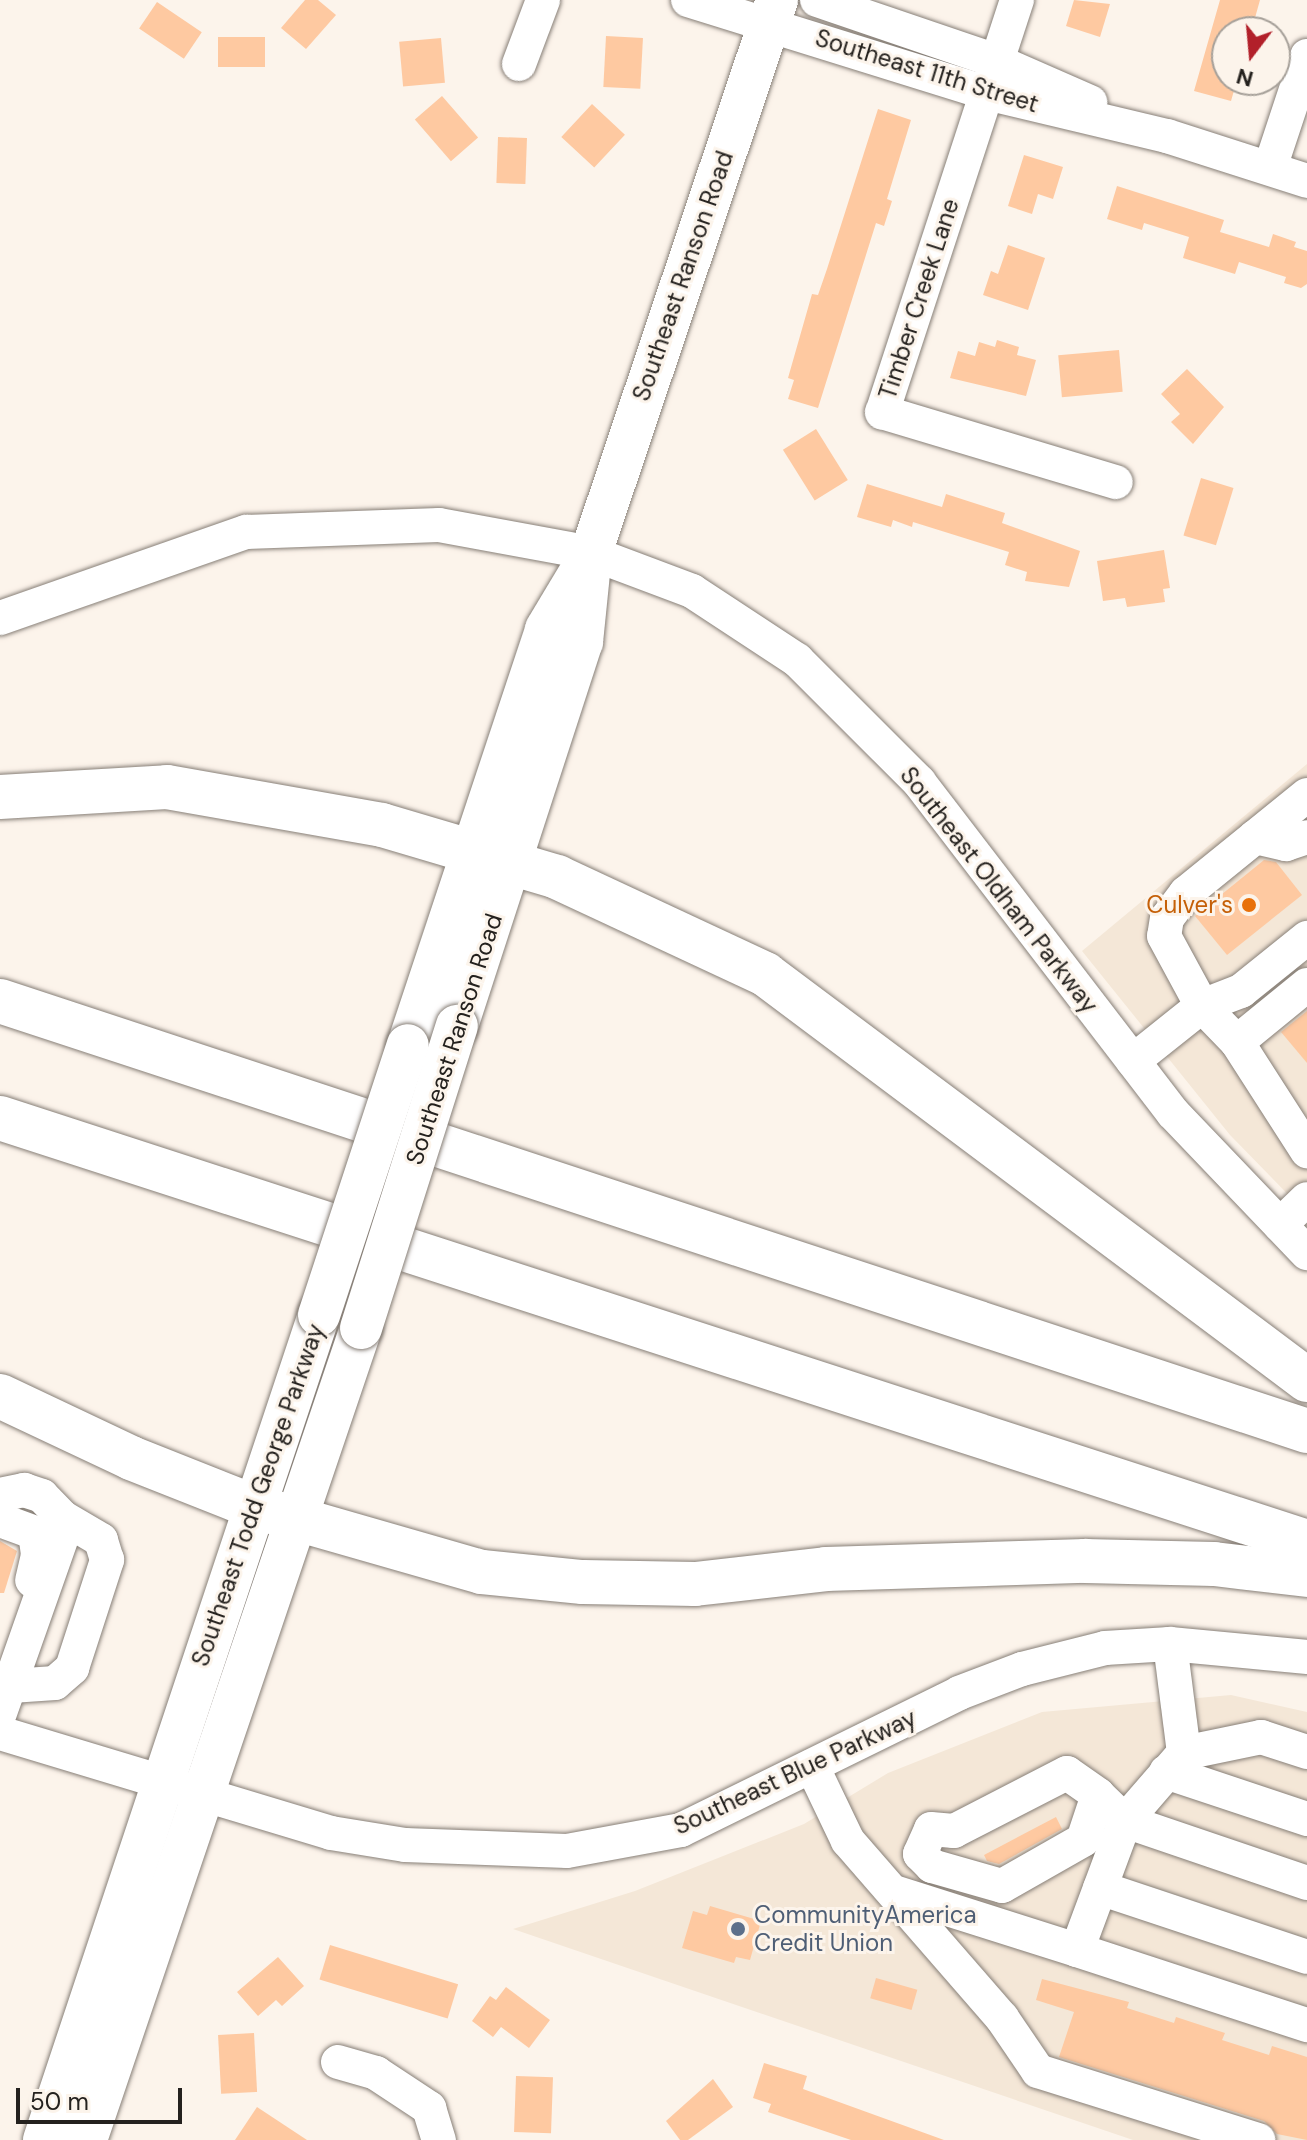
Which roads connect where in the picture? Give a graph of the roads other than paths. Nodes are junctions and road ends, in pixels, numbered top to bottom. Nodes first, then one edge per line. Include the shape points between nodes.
1 (543, 0) edge
2 (688, 0) edge
3 (817, 0) edge
4 (1017, 0) edge
5 (773, 12) edge
6 (1307, 56) edge
7 (996, 61) junction
8 (519, 64) dead end
9 (986, 93) junction
10 (1167, 136) junction
11 (1270, 168) junction
12 (1307, 181) edge
13 (1116, 482) dead end
14 (591, 553) junction
15 (0, 618) edge
16 (1307, 795) edge
17 (0, 797) edge
18 (1255, 837) junction
19 (1307, 837) edge
20 (492, 855) junction
21 (1307, 938) edge
22 (1307, 985) edge
23 (0, 1001) edge
24 (1202, 1006) junction
25 (1237, 1042) junction
26 (1133, 1061) junction
27 (0, 1118) edge
28 (1307, 1151) edge
29 (1307, 1199) edge
30 (1280, 1225) junction
31 (1307, 1253) edge
32 (1307, 1380) edge
33 (0, 1396) edge
34 (1307, 1431) edge
35 (0, 1495) edge
36 (255, 1507) junction
37 (62, 1517) junction
38 (0, 1520) edge
39 (295, 1521) junction
40 (1307, 1542) edge
41 (1307, 1575) edge
42 (25, 1643) junction
43 (1170, 1644) junction
44 (1307, 1657) edge
45 (4, 1693) edge
46 (0, 1733) edge
47 (1307, 1752) edge
48 (1175, 1762) junction
49 (812, 1766) junction
50 (159, 1784) junction
51 (1098, 1795) junction
52 (201, 1796) junction
53 (1307, 1819) edge
54 (1125, 1821) junction
55 (1307, 1883) edge
56 (1100, 1888) junction
57 (897, 1893) junction
58 (1077, 1950) junction
59 (1307, 1957) edge
60 (1307, 2025) edge
61 (338, 2062) dead end
62 (44, 2140) edge
63 (86, 2140) edge
64 (439, 2140) edge
65 (1258, 2140) edge

1 - 8 street
2 - 5 street, Southeast 11th Street
3 - 7 street, Southeast 11th Street
4 - 7 street, Timber Creek Lane
5 - 9 street, Southeast 11th Street
5 - 14 main road, Southeast Ranson Road
6 - 11 street
7 - 9 street, Timber Creek Lane
7 - 10 street, Southeast 11th Street
9 - 10 street, Southeast 11th Street
9 - 13 street, Timber Creek Lane via 882,412
10 - 11 street, Southeast 11th Street
11 - 12 street, Southeast 11th Street
14 - 15 street, Southeast Oldham Parkway via 439,525 246,532
14 - 20 main road, Southeast Ranson Road via 582,642
14 - 26 street, Southeast Oldham Parkway via 692,591 797,660 919,782
16 - 18 street
17 - 20 highway via 167,787 382,825
18 - 19 street via 1286,844
18 - 24 street via 1186,893 1167,918 1164,936 1170,954
20 - 32 highway via 765,974
20 - 36 main road, Southeast Todd George Parkway, bridge via 408,1045
20 - 39 main road, Southeast Ranson Road, bridge via 457,1026
21 - 24 street via 1241,991
22 - 25 street
23 - 34 highway
24 - 25 street
24 - 26 street
25 - 28 street via 1275,1109
26 - 30 street, Southeast Oldham Parkway via 1173,1113
27 - 40 highway
29 - 30 street
30 - 31 street, Southeast Oldham Parkway
33 - 36 highway via 131,1458
35 - 37 street via 24,1490 42,1496
36 - 39 highway
36 - 50 main road, Southeast Todd George Parkway
37 - 42 street via 63,1534
37 - 45 street via 101,1540 107,1560 72,1668 55,1683
38 - 42 street via 26,1525 39,1545 25,1607
39 - 41 highway via 482,1572 583,1582 695,1584 826,1569 975,1561 1214,1564
39 - 52 main road, Southeast Todd George Parkway
42 - 45 street
43 - 44 street, Southeast Blue Parkway
43 - 48 street
43 - 49 street, Southeast Blue Parkway via 1105,1648 1022,1669 959,1693
46 - 50 street, Southeast Blue Parkway
47 - 48 street via 1261,1737
48 - 53 street
48 - 54 street
49 - 52 street, Southeast Blue Parkway via 681,1830 567,1851 405,1845 278,1820
49 - 57 street via 848,1841
50 - 52 street, Southeast Blue Parkway
50 - 62 main road, Southeast Todd George Parkway
51 - 51 street via 1067,1773 954,1831 931,1829 920,1854 932,1866 1002,1886 1083,1840
51 - 54 street
52 - 63 main road, Southeast Todd George Parkway
54 - 55 street
54 - 56 street
56 - 58 street
56 - 59 street
57 - 58 street
57 - 65 street via 1002,2018 1038,2071
58 - 60 street
61 - 64 street via 376,2073 429,2108

